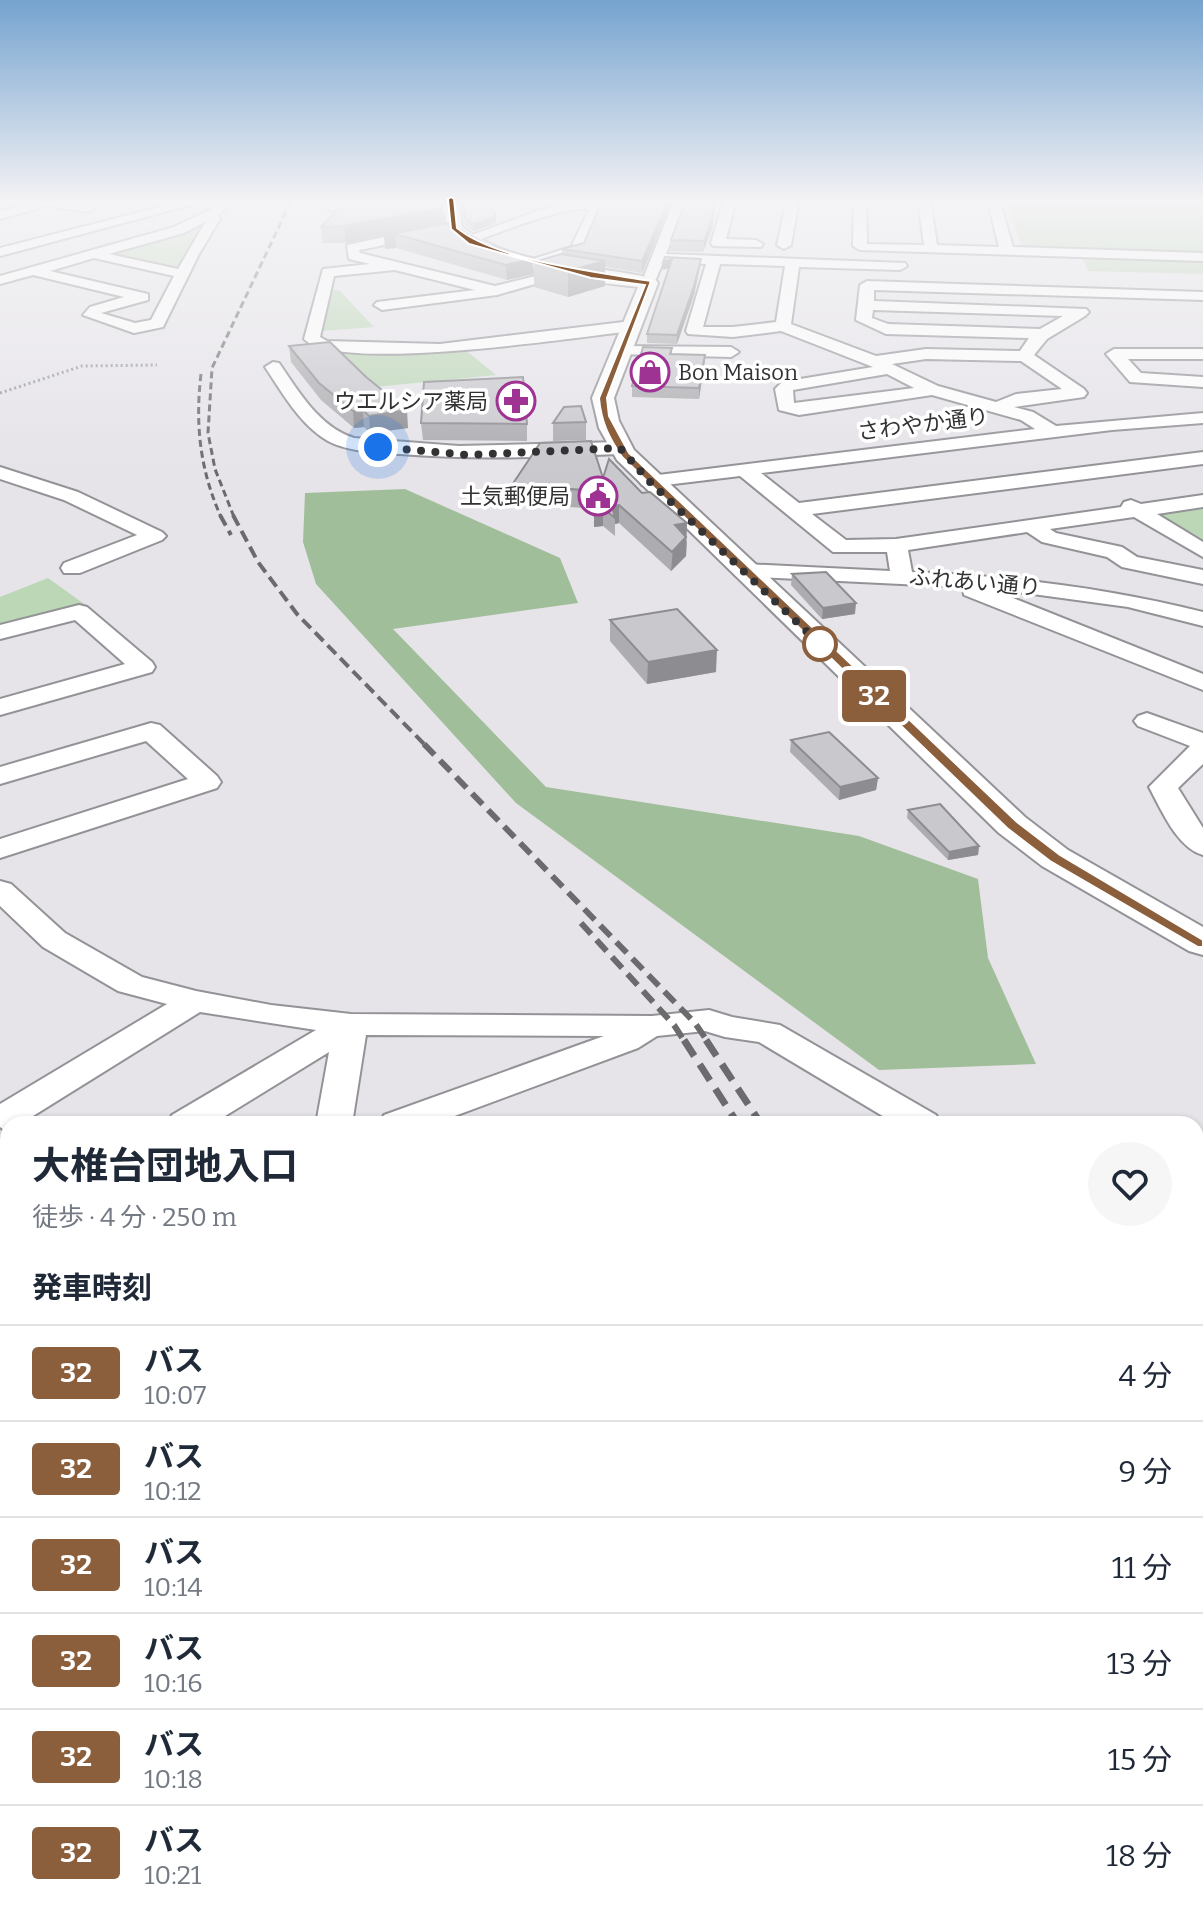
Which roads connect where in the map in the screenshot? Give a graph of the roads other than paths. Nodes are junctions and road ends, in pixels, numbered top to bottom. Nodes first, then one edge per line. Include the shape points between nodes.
1 (107, 288) edge
2 (175, 288) edge
3 (487, 288) edge
4 (507, 288) edge
5 (646, 288) edge
6 (706, 288) edge
7 (789, 288) edge
8 (867, 288) edge
9 (971, 288) edge
10 (323, 289) joint
11 (497, 291) junction
12 (1203, 296) edge
13 (143, 297) junction
14 (167, 304) junction
15 (866, 305) junction
16 (383, 306) junction
17 (783, 326) junction
18 (1042, 334) junction
19 (627, 339) junction
20 (826, 342) junction
21 (783, 346) dead end
22 (422, 349) junction
23 (754, 349) dead end
24 (1203, 354) edge
25 (1025, 356) junction
26 (882, 365) junction
27 (273, 367) dead end
28 (1203, 382) edge
29 (932, 390) junction
30 (998, 408) junction
31 (1203, 418) edge
32 (1053, 432) junction
33 (620, 448) junction
34 (1203, 458) edge
35 (744, 469) junction
36 (0, 473) edge
37 (1076, 473) junction
38 (649, 481) junction
39 (1203, 501) edge
40 (793, 510) junction
41 (1136, 510) junction
42 (1031, 526) junction
43 (896, 545) junction
44 (1203, 551) edge
45 (72, 568) dead end
46 (744, 571) junction
47 (902, 576) junction
48 (937, 577) junction
49 (1203, 577) edge
50 (1203, 619) edge
51 (0, 632) edge
52 (1203, 683) edge
53 (0, 707) edge
54 (1147, 721) dead end
55 (1201, 753) edge
56 (0, 776) edge
57 (1203, 846) edge
58 (0, 849) edge
59 (0, 890) edge
60 (1203, 943) edge
61 (195, 1001) junction
62 (351, 1024) junction
63 (652, 1026) junction
64 (10, 1116) edge
65 (198, 1116) edge
66 (335, 1116) edge
67 (419, 1116) edge
68 (910, 1116) edge

1 - 13 street
2 - 14 street
3 - 11 street
4 - 11 street
5 - 19 main road
6 - 17 street via 694,331
7 - 17 street
8 - 15 street
9 - 12 street
10 - 16 street
10 - 22 street via 312,339 324,346
11 - 16 street
13 - 14 street
13 - 14 street via 91,315 134,328 157,324
15 - 18 street via 864,320 886,329
15 - 18 street via 1089,313
16 - 22 street
17 - 20 street
18 - 25 street
19 - 22 street
19 - 23 street via 714,353
19 - 33 main road via 603,398
20 - 21 street
20 - 26 street
24 - 28 street via 1114,354 1136,378
25 - 26 street via 926,354
25 - 30 street via 1078,393 1016,399
26 - 29 street
26 - 29 street via 788,386 785,406 799,410
27 - 33 street via 293,395 341,440 468,455
29 - 30 street
30 - 32 street via 1027,416
31 - 32 street, さわやか通り
32 - 35 street, さわやか通り
33 - 38 main road
34 - 37 street
35 - 38 street, さわやか通り
35 - 40 street
36 - 45 street via 71,496 155,536
37 - 40 street
37 - 41 street
38 - 46 main road
39 - 41 street
40 - 43 street via 841,547
41 - 42 street
41 - 44 street
42 - 43 street
42 - 49 street via 1049,538
43 - 47 street
46 - 47 street, ふれあい通り
46 - 60 main road via 1012,825 1055,858
47 - 48 street, ふれあい通り
48 - 50 street, ふれあい通り via 1097,595
48 - 52 street
51 - 53 street via 79,612 143,667
54 - 55 street
55 - 57 street via 1163,787
56 - 58 street via 151,731 207,782
59 - 61 street via 54,940 117,977
61 - 62 street
61 - 64 street
62 - 63 street
62 - 65 street
62 - 66 street
63 - 67 street
63 - 68 street via 709,1020 768,1032

